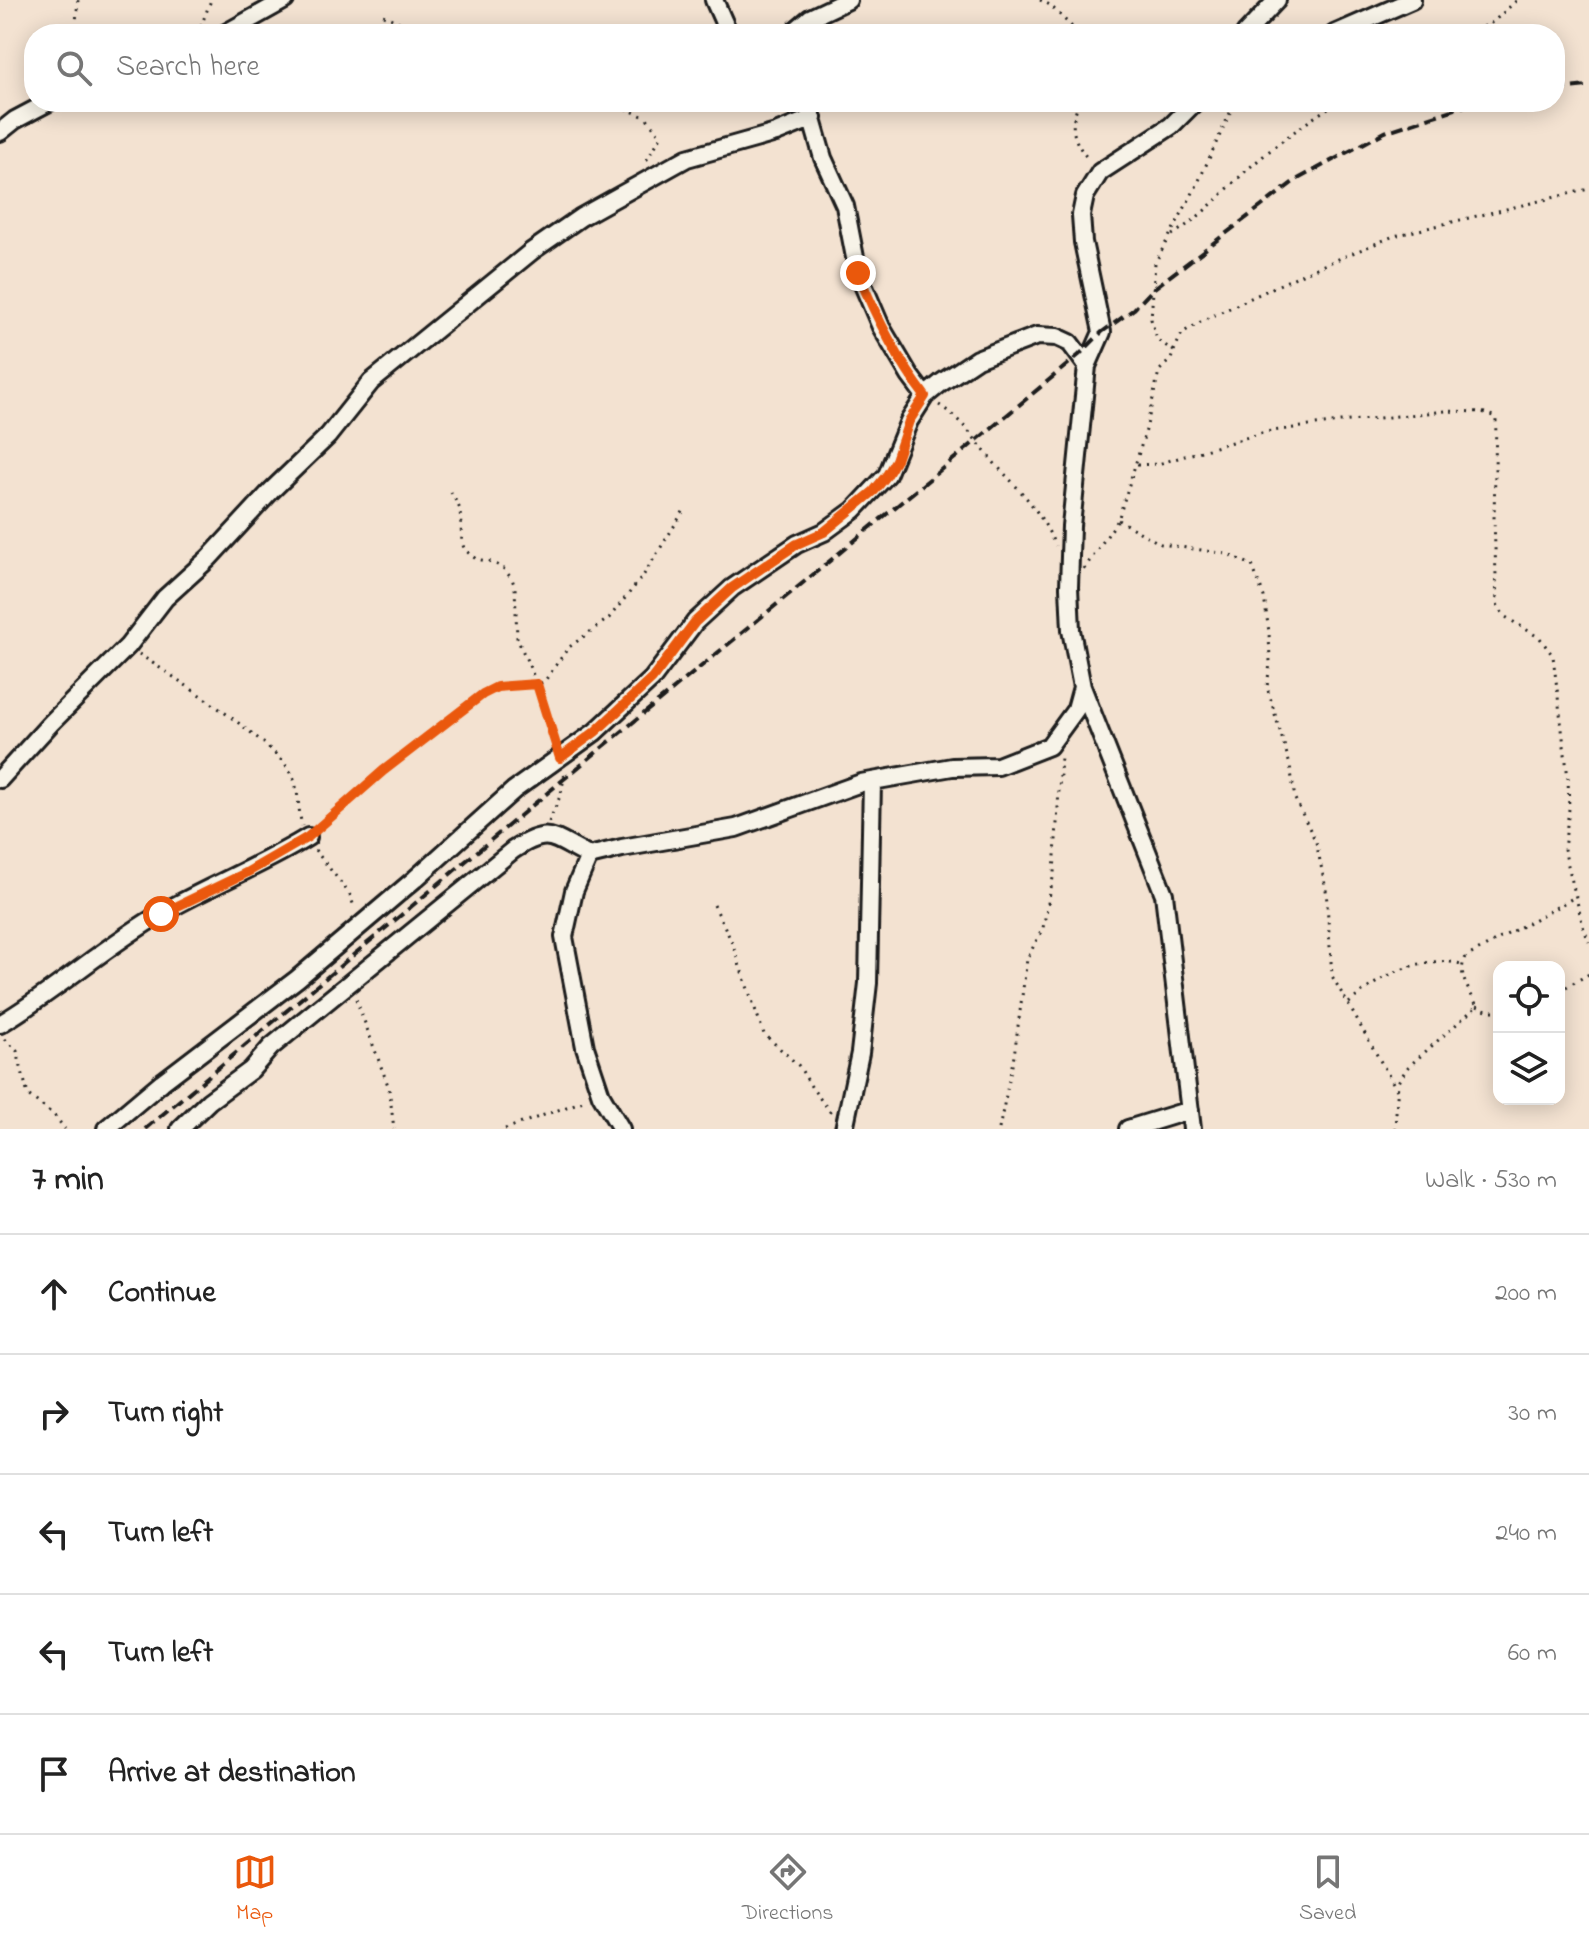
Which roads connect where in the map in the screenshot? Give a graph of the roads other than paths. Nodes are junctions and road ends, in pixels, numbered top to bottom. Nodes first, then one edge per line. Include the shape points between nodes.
1 (285, 0) edge
2 (714, 0) edge
3 (848, 0) edge
4 (1277, 0) edge
5 (1412, 0) edge
6 (242, 24) edge
7 (725, 24) edge
8 (803, 24) edge
9 (1254, 24) edge
10 (1354, 24) edge
11 (29, 112) edge
12 (807, 112) edge
13 (811, 112) edge
14 (1185, 112) edge
15 (0, 132) edge
16 (1087, 366) junction
17 (925, 396) junction
18 (1082, 687) junction
19 (0, 779) edge
20 (872, 782) junction
21 (308, 837) road end
22 (589, 856) junction
23 (0, 1024) edge
24 (1190, 1110) junction
25 (106, 1129) edge
26 (180, 1129) edge
27 (621, 1129) edge
28 (844, 1129) edge
29 (1128, 1129) edge
30 (1192, 1129) edge

1 - 6 street
2 - 7 street
3 - 8 street
4 - 9 street
5 - 10 street
11 - 15 street
12 - 19 street via 776,133 687,158 581,217 371,382 319,445 165,598 128,646
13 - 17 street via 823,158 845,206 858,273 881,327
14 - 16 street via 1100,172 1085,196 1083,242 1102,332
16 - 17 street via 1070,343 1037,336 977,359
16 - 18 street via 1069,587
17 - 25 street via 909,421 896,460 874,491 824,532 732,588 687,631 652,679 595,732 514,790 297,979
18 - 20 street via 1068,723 1036,753 998,766 952,767
18 - 24 street via 1164,894
20 - 22 street via 736,828
20 - 28 street via 868,983
21 - 23 street via 161,914
22 - 26 street via 544,835 513,850 271,1047
22 - 27 street via 574,891 564,937 585,1047 601,1095
24 - 29 street
24 - 30 street

